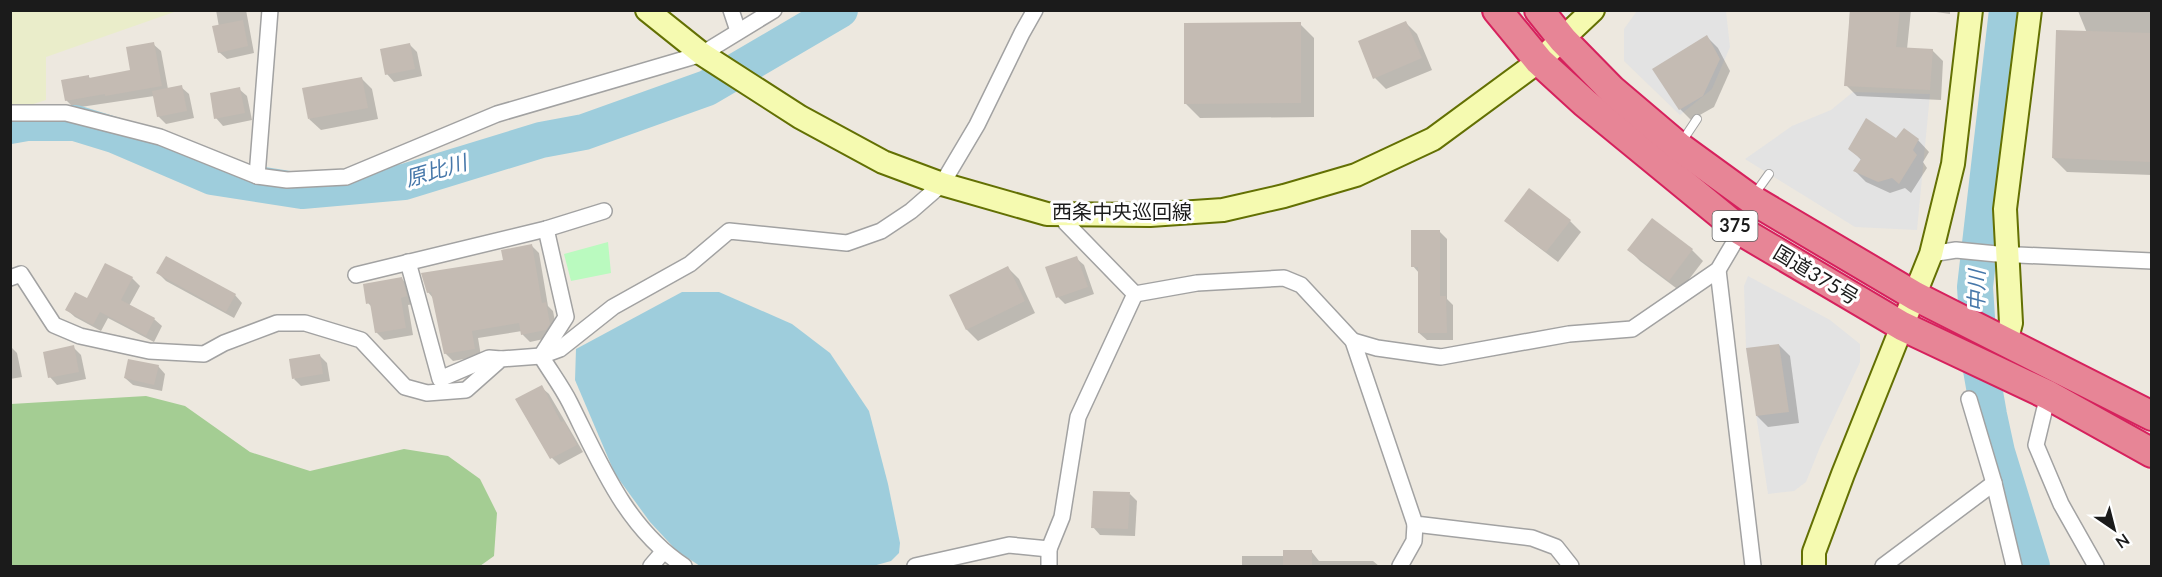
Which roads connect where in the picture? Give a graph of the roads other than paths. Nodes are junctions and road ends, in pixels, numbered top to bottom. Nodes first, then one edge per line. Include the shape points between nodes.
1 (270, 10) edge
2 (647, 10) edge
3 (731, 10) edge
4 (774, 10) edge
5 (1035, 10) edge
6 (1497, 10) edge
7 (1539, 10) edge
8 (1593, 10) edge
9 (1971, 10) edge
10 (2030, 10) edge
11 (738, 31) junction
12 (1563, 40) junction
13 (708, 58) junction
14 (1539, 61) junction
15 (10, 113) edge
16 (1697, 119) dead end
17 (1678, 146) junction
18 (1769, 174) dead end
19 (257, 176) junction
20 (942, 184) junction
21 (1751, 199) junction
22 (604, 211) dead end
23 (1062, 214) junction
24 (546, 229) junction
25 (1741, 231) junction
26 (1931, 254) junction
27 (2003, 254) junction
28 (2151, 261) edge
29 (408, 262) junction
30 (1718, 270) junction
31 (356, 275) dead end
32 (10, 278) edge
33 (1135, 294) junction
34 (1915, 296) junction
35 (1902, 326) junction
36 (1353, 341) junction
37 (2006, 342) junction
38 (540, 356) junction
39 (501, 358) junction
40 (2039, 391) junction
41 (1969, 399) dead end
42 (2151, 417) edge
43 (2151, 453) edge
44 (1994, 483) junction
45 (1415, 524) junction
46 (1049, 549) junction
47 (663, 552) junction
48 (651, 567) edge
49 (684, 567) edge
50 (915, 567) edge
51 (1049, 567) edge
52 (1400, 567) edge
53 (1572, 567) edge
54 (1753, 567) edge
55 (1814, 567) edge
56 (1883, 567) edge
57 (2014, 567) edge
58 (2096, 567) edge

1 - 19 street
2 - 13 street, 西条中央巡回線
3 - 11 street
4 - 11 street
5 - 20 street via 977,125
6 - 14 highway, 国道375号 / 375
7 - 12 highway, 国道375号 / 375
8 - 12 street
9 - 26 street via 1953,164
10 - 27 street
11 - 13 street
12 - 14 street, 西条中央巡回線
12 - 17 highway, 国道375号 / 375 via 1612,90
13 - 19 street via 497,114 346,177 287,180
13 - 20 street, 西条中央巡回線 via 800,117 883,162
14 - 23 street, 西条中央巡回線 via 1433,139 1356,175 1223,210 1150,216
14 - 25 highway, 国道375号 / 375 via 1591,109
15 - 19 street via 66,113 160,137
16 - 17 lane
17 - 21 highway, 国道375号 / 375
18 - 21 lane
20 - 23 street, 西条中央巡回線 via 1047,214
20 - 38 street via 881,231 846,243 729,231 690,264 613,307 560,349
21 - 34 highway, 国道375号 / 375
22 - 24 street
23 - 33 street via 1066,223
24 - 29 street
24 - 38 street via 566,317
25 - 30 street
25 - 35 highway, 国道375号 / 375
26 - 27 street via 1956,250
26 - 34 street
27 - 28 street
27 - 37 street via 2011,322
29 - 31 street
29 - 39 street via 440,379 489,358
30 - 36 street via 1632,329 1569,334 1441,357
30 - 54 street
32 - 39 street via 21,274 54,325 80,336 149,351 204,354 277,323 305,323 361,340 405,387 427,393 466,390
33 - 36 street via 1197,283 1284,278 1301,285
33 - 46 street via 1078,417 1062,517
34 - 35 street
34 - 37 highway, 国道375号 / 375
35 - 40 highway, 国道375号 / 375
35 - 55 street via 1818,541
36 - 45 street
37 - 42 highway, 国道375号 / 375
38 - 39 street
38 - 47 street via 569,401 591,449 629,513
40 - 43 highway, 国道375号 / 375
40 - 58 street via 2036,445 2061,504
41 - 44 street
44 - 56 street
44 - 57 street
45 - 52 street via 1414,541
45 - 53 street via 1532,538 1556,547
46 - 50 street via 1009,545
46 - 51 street
47 - 48 street
47 - 49 street

